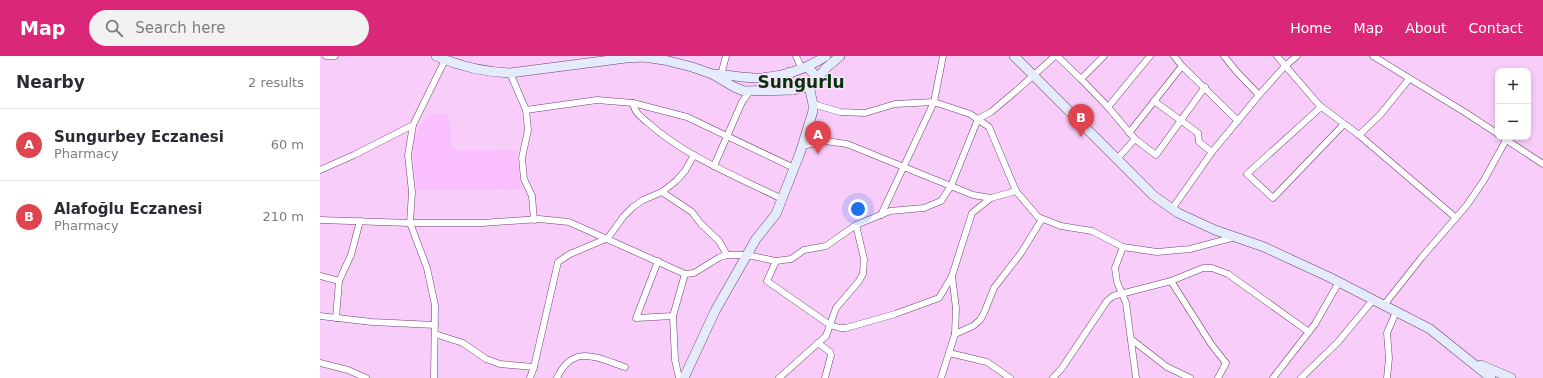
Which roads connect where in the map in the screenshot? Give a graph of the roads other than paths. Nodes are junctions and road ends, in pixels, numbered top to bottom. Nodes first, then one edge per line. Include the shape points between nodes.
1 (326, 56) edge
2 (335, 56) edge
3 (436, 56) edge
4 (726, 56) edge
5 (796, 56) edge
6 (826, 56) edge
7 (840, 56) edge
8 (943, 56) edge
9 (1014, 56) edge
10 (1056, 56) edge
11 (1104, 56) edge
12 (1150, 56) edge
13 (1175, 56) edge
14 (1224, 56) edge
15 (1277, 56) edge
16 (1297, 56) edge
17 (1373, 56) edge
18 (445, 60) junction
19 (1182, 66) junction
20 (1285, 66) junction
21 (804, 68) junction
22 (790, 72) junction
23 (510, 73) junction
24 (716, 74) junction
25 (1034, 74) junction
26 (755, 78) junction
27 (1081, 79) junction
28 (1409, 79) junction
29 (812, 84) junction
30 (1205, 87) junction
31 (793, 90) junction
32 (750, 91) junction
33 (1259, 94) junction
34 (1154, 101) junction
35 (934, 102) junction
36 (633, 103) junction
37 (813, 104) junction
38 (1108, 107) junction
39 (1321, 107) junction
40 (526, 110) junction
41 (978, 120) junction
42 (1180, 120) junction
43 (1238, 120) junction
44 (1344, 124) junction
45 (413, 125) junction
46 (1495, 132) edge
47 (1129, 133) junction
48 (1359, 135) junction
49 (727, 136) junction
50 (1135, 139) junction
51 (1503, 140) edge
52 (1507, 140) edge
53 (802, 146) junction
54 (1212, 152) junction
55 (694, 155) junction
56 (1117, 159) junction
57 (1543, 164) edge
58 (714, 166) junction
59 (904, 166) junction
60 (794, 168) junction
61 (320, 170) edge
62 (951, 186) junction
63 (1016, 191) junction
64 (662, 192) junction
65 (782, 198) junction
66 (991, 198) junction
67 (1172, 209) junction
68 (881, 215) junction
69 (1456, 218) junction
70 (1042, 219) junction
71 (320, 220) edge
72 (534, 220) junction
73 (360, 221) junction
74 (410, 223) junction
75 (856, 225) junction
76 (1235, 237) junction
77 (608, 238) junction
78 (1123, 247) junction
79 (727, 255) junction
80 (747, 255) junction
81 (658, 261) junction
82 (776, 261) junction
83 (685, 274) junction
84 (320, 276) edge
85 (952, 276) junction
86 (339, 281) junction
87 (1171, 281) junction
88 (1339, 282) junction
89 (1122, 294) junction
90 (1373, 300) junction
91 (1384, 305) junction
92 (1396, 312) junction
93 (320, 316) edge
94 (673, 316) junction
95 (336, 318) junction
96 (435, 325) junction
97 (830, 325) junction
98 (1309, 332) junction
99 (436, 334) junction
100 (955, 334) junction
101 (1131, 339) junction
102 (818, 343) junction
103 (949, 353) junction
104 (1467, 358) junction
105 (320, 363) edge
106 (534, 367) junction
107 (624, 367) dead end
108 (366, 378) edge
109 (434, 378) edge
110 (530, 378) edge
111 (558, 378) edge
112 (679, 378) edge
113 (684, 378) edge
114 (779, 378) edge
115 (825, 378) edge
116 (941, 378) edge
117 (1010, 378) edge
118 (1053, 378) edge
119 (1136, 378) edge
120 (1190, 378) edge
121 (1218, 378) edge
122 (1273, 378) edge
123 (1301, 378) edge
124 (1386, 378) edge
125 (1490, 378) edge
126 (1511, 378) edge

1 - 2 street
3 - 18 main road
4 - 24 street
5 - 21 street
6 - 21 main road
7 - 29 main road
8 - 35 street
9 - 25 main road
10 - 25 street
10 - 27 street
11 - 27 street
12 - 38 street
13 - 19 street
14 - 33 street
15 - 20 street
16 - 20 street
17 - 28 street
18 - 23 main road via 480,70
18 - 45 street
19 - 30 street
19 - 34 street
20 - 33 street
20 - 39 street
21 - 22 main road
21 - 29 main road via 814,74
22 - 26 main road
22 - 31 main road via 787,82
23 - 24 main road via 638,57 678,63
23 - 40 street
24 - 26 main road
24 - 32 main road via 734,87
25 - 41 street via 991,112
25 - 56 main road
26 - 32 main road
27 - 38 street
28 - 46 street
28 - 48 street via 1380,115
29 - 31 main road
29 - 37 main road
30 - 42 street
30 - 43 street
31 - 32 main road
32 - 49 street via 742,102
33 - 43 street
34 - 42 street
34 - 47 street
35 - 37 street via 894,104 865,113 840,112
35 - 41 street via 970,114
35 - 59 street
36 - 40 street via 597,100
36 - 49 street via 687,116
36 - 55 street via 635,110 657,131
37 - 53 main road
38 - 47 street
39 - 44 street
39 - 44 street via 1247,174 1273,198
40 - 72 street via 528,130 522,158 524,179 532,196
41 - 62 street
41 - 63 street via 989,127
42 - 50 street via 1156,155
42 - 54 street via 1198,133 1199,142
43 - 54 street
44 - 48 street
45 - 61 street
45 - 74 street via 408,154 412,192
47 - 50 street
48 - 69 street
49 - 58 street
49 - 60 street
50 - 56 street
51 - 69 street via 1484,180
52 - 57 street
53 - 59 street via 825,141 847,144
53 - 60 main road
54 - 67 street
55 - 58 street
55 - 64 street via 681,176
56 - 67 main road via 1154,196
58 - 65 street
59 - 62 street
59 - 68 street
60 - 65 main road
62 - 66 street via 973,195
62 - 68 street via 941,201 924,208 890,211
63 - 66 street
63 - 70 street
64 - 77 street via 643,200 628,211
64 - 79 street via 692,212 719,241
65 - 80 main road via 776,214
66 - 85 street via 972,213
67 - 76 main road
68 - 75 street
69 - 91 street
70 - 78 street via 1061,226 1092,231
70 - 100 street via 1021,253 994,288 980,320
71 - 73 street
72 - 74 street
72 - 77 street via 569,222
73 - 74 street
73 - 86 street via 351,256
74 - 96 street via 427,268 435,304
75 - 82 street via 826,246 804,250 791,259
75 - 97 street via 864,259 863,274 836,308
76 - 78 street via 1190,249 1157,252
76 - 88 main road via 1264,247
77 - 81 street
77 - 106 street via 570,254 558,262
78 - 89 street via 1115,268
79 - 80 street
79 - 83 street via 694,273
80 - 82 street
80 - 113 main road via 715,311
81 - 83 street
81 - 94 street via 636,318
82 - 97 street via 767,281
83 - 94 street
84 - 86 street
85 - 97 street via 938,298 846,328
85 - 100 street via 956,308
86 - 95 street
87 - 89 street
87 - 98 street via 1203,268 1212,268 1228,274
87 - 121 street via 1226,363
88 - 90 main road
88 - 98 street
89 - 101 street via 1126,303
89 - 118 street via 1107,301
90 - 91 main road
90 - 123 street via 1338,342
91 - 92 main road
92 - 104 main road via 1430,329
92 - 124 street via 1387,332 1389,358
93 - 95 street
94 - 112 street via 675,360
95 - 96 street
96 - 99 street
97 - 102 street via 826,336
98 - 122 street
99 - 106 street via 463,343 486,359 500,364
99 - 109 street
100 - 103 street
101 - 119 street
101 - 120 street via 1167,367
102 - 114 street
102 - 115 street via 831,355
103 - 116 street
103 - 117 street via 987,362
104 - 125 main road
104 - 126 main road
105 - 108 street via 348,370
106 - 110 street
107 - 111 street via 591,356 579,356 567,363

